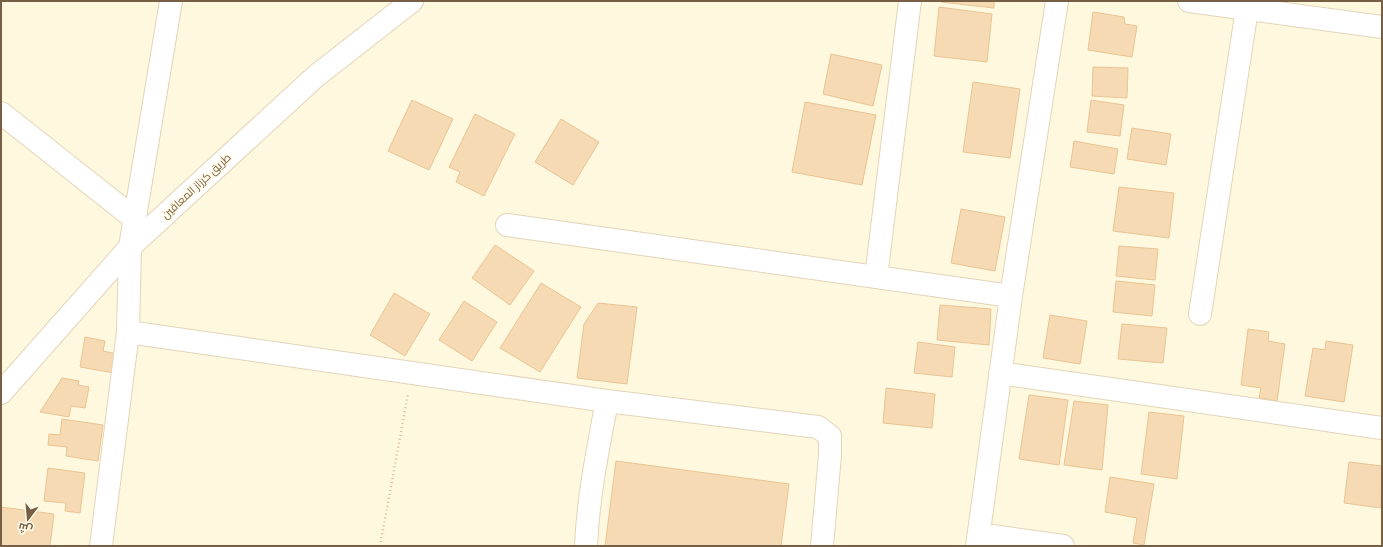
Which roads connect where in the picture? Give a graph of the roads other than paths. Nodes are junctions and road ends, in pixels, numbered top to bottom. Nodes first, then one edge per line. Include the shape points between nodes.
1 (171, 1) edge
2 (412, 1) edge
3 (910, 1) edge
4 (1057, 1) edge
5 (1189, 1) edge
6 (1247, 9) junction
7 (1382, 27) edge
8 (1, 113) edge
9 (135, 219) junction
10 (507, 225) dead end
11 (130, 247) junction
12 (876, 277) junction
13 (1011, 296) junction
14 (1200, 314) dead end
15 (128, 332) junction
16 (1000, 373) junction
17 (1, 393) edge
18 (607, 402) junction
19 (1382, 428) edge
20 (978, 540) edge
21 (100, 546) edge
22 (586, 546) edge
23 (822, 546) edge
24 (1063, 546) edge

1 - 9 street
2 - 11 street, طريق كرزاز المعاقين via 316,76
3 - 12 street
4 - 13 street
5 - 6 street
6 - 7 street
6 - 14 street
8 - 9 street
9 - 11 street
10 - 12 street
11 - 15 street
11 - 17 street, طريق كرزاز المعاقين
12 - 13 street
13 - 16 street
15 - 18 street
15 - 21 street
16 - 19 street
16 - 20 street
18 - 22 street via 587,517
18 - 23 street via 818,427 830,436
20 - 24 street

